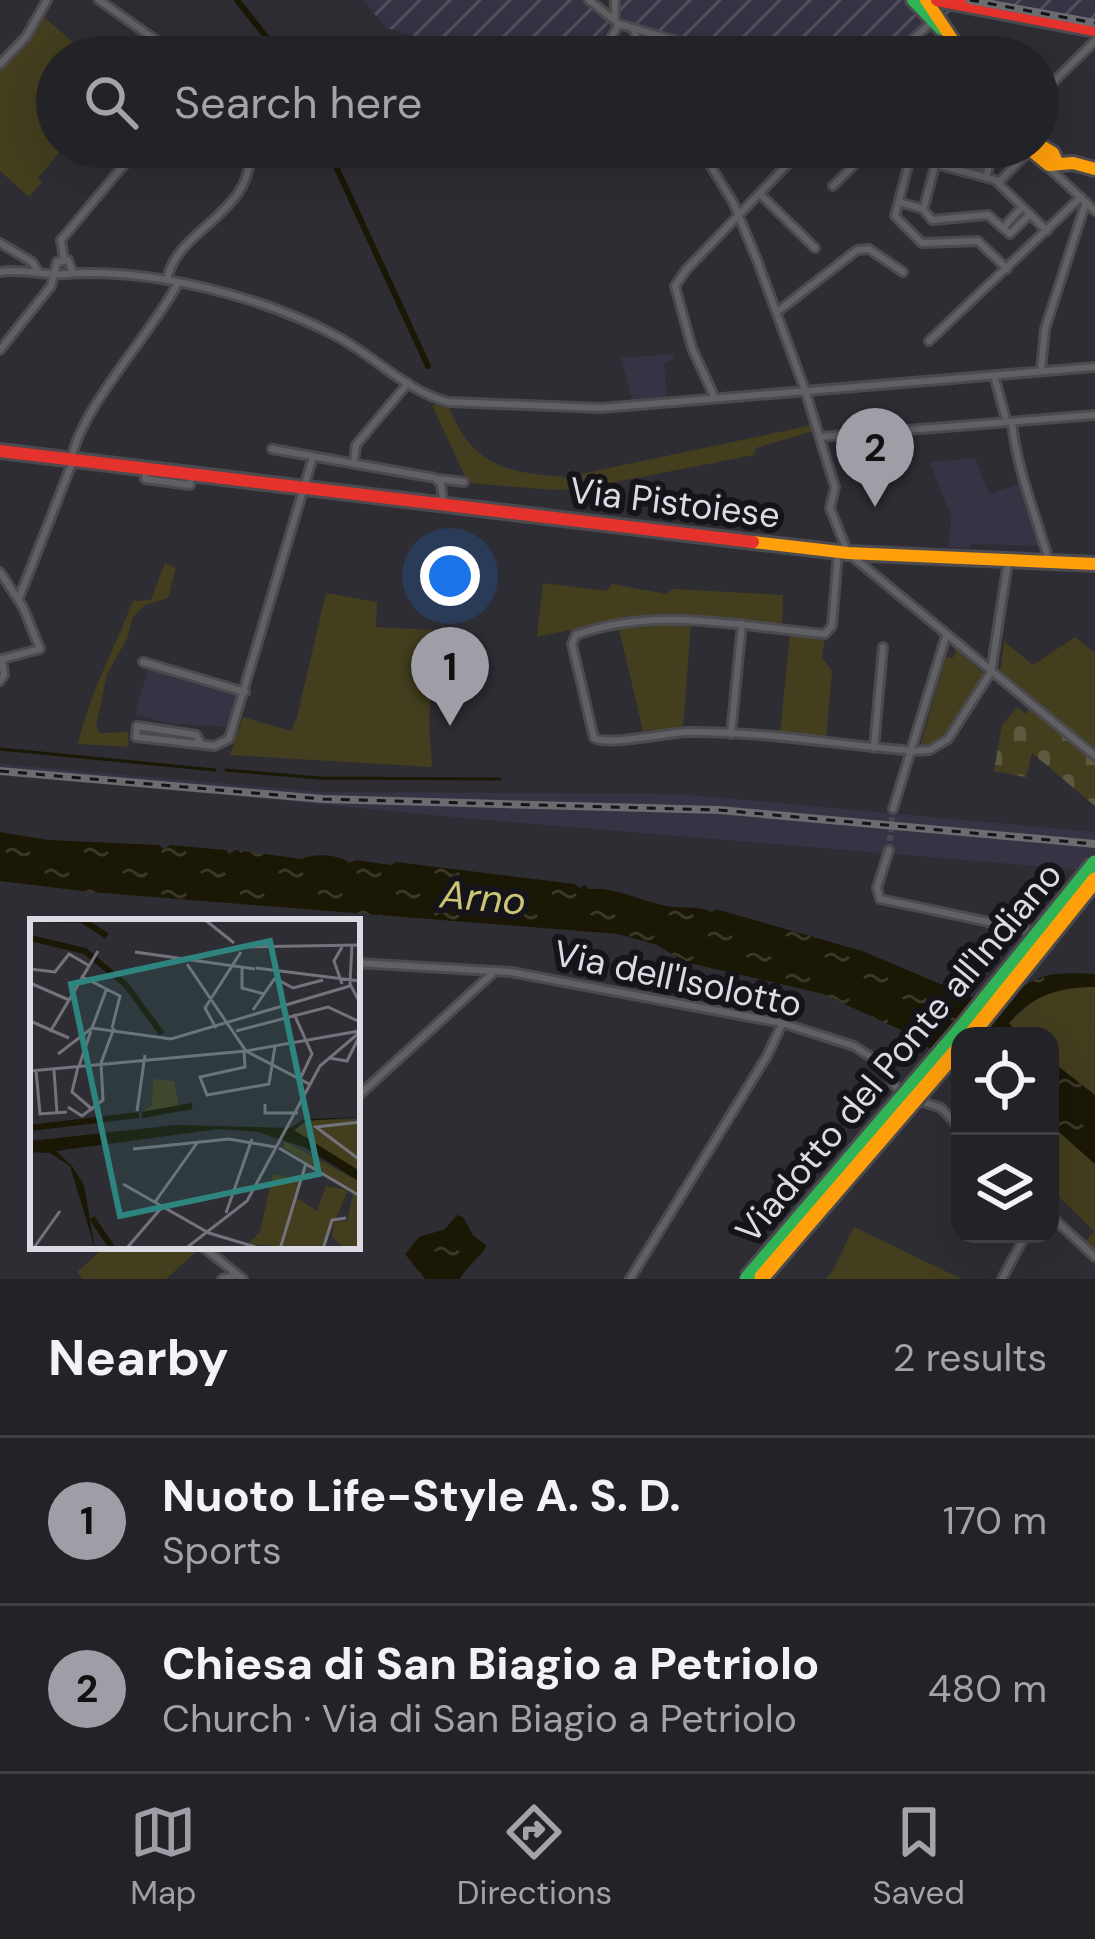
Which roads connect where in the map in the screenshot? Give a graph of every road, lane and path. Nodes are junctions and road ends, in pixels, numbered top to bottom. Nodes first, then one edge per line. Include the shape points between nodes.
1 (47, 0) edge
2 (100, 0) edge
3 (590, 0) edge
4 (615, 0) edge
5 (913, 0) edge
6 (939, 14) edge
7 (618, 23) junction
8 (633, 28) junction
9 (1095, 30) edge
10 (150, 36) edge
11 (611, 36) edge
12 (636, 36) edge
13 (660, 36) edge
14 (915, 36) edge
15 (1095, 41) edge
16 (0, 64) edge
17 (1059, 76) edge
18 (1059, 164) edge
19 (122, 168) edge
20 (247, 168) edge
21 (711, 168) edge
22 (784, 168) edge
23 (851, 168) edge
24 (908, 168) edge
25 (934, 168) edge
26 (951, 168) edge
27 (988, 168) edge
28 (1012, 168) edge
29 (1055, 168) edge
30 (1055, 168) edge
31 (1095, 169) edge
32 (986, 177) junction
33 (998, 183) junction
34 (1066, 184) junction
35 (833, 186) dead end
36 (760, 194) junction
37 (1083, 200) junction
38 (899, 202) junction
39 (1022, 207) junction
40 (923, 208) junction
41 (1095, 211) edge
42 (1030, 214) junction
43 (738, 215) junction
44 (1003, 228) junction
45 (1048, 231) junction
46 (0, 243) edge
47 (815, 248) dead end
48 (64, 259) junction
49 (1007, 270) junction
50 (38, 271) junction
51 (72, 271) junction
52 (0, 272) edge
53 (903, 272) dead end
54 (57, 273) junction
55 (167, 280) junction
56 (178, 283) junction
57 (777, 312) junction
58 (929, 340) dead end
59 (0, 350) edge
60 (1095, 367) edge
61 (1041, 370) junction
62 (995, 377) junction
63 (409, 382) junction
64 (806, 391) junction
65 (716, 398) junction
66 (1095, 415) edge
67 (1009, 419) junction
68 (820, 437) junction
69 (0, 449) edge
70 (272, 449) dead end
71 (314, 457) junction
72 (71, 459) junction
73 (354, 462) junction
74 (437, 479) junction
75 (464, 482) dead end
76 (300, 487) junction
77 (443, 504) junction
78 (843, 552) junction
79 (1008, 559) junction
80 (1049, 561) junction
81 (1095, 562) edge
82 (0, 572) edge
83 (19, 598) junction
84 (742, 624) junction
85 (946, 636) junction
86 (883, 647) dead end
87 (143, 662) dead end
88 (992, 672) junction
89 (0, 681) edge
90 (244, 692) junction
91 (731, 734) junction
92 (205, 745) junction
93 (874, 748) junction
94 (914, 751) junction
95 (1095, 756) edge
96 (893, 809) tunnel mouth
97 (890, 850) tunnel mouth
98 (1095, 862) edge
99 (1095, 880) edge
100 (1061, 939) dead end
101 (360, 963) edge
102 (496, 971) junction
103 (782, 1023) junction
104 (977, 1027) edge
105 (951, 1057) edge
106 (896, 1088) dead end
107 (360, 1094) edge
108 (914, 1099) dead end
109 (951, 1119) edge
110 (1059, 1223) edge
111 (1021, 1243) edge
112 (206, 1249) edge
113 (1095, 1257) edge
114 (240, 1277) edge
115 (222, 1279) edge
116 (630, 1279) edge
117 (747, 1279) edge
118 (760, 1279) edge
119 (1002, 1279) edge

1 - 16 street
2 - 10 street
3 - 7 street
4 - 7 street
5 - 6 main road
6 - 9 main road
6 - 14 street
7 - 8 street
7 - 11 street
8 - 12 street
8 - 13 street
15 - 17 street
18 - 31 main road
19 - 48 street via 61,240
20 - 55 street via 224,212 182,252
21 - 43 street
22 - 36 street
23 - 35 street
24 - 38 street
25 - 40 street
26 - 32 street
27 - 32 street
28 - 33 street
29 - 34 street
30 - 34 street
32 - 33 street
33 - 39 street
34 - 37 street
36 - 43 street
36 - 47 street
37 - 41 street
37 - 45 street
37 - 61 street
38 - 40 street
38 - 49 street via 895,216 922,243 979,241
39 - 42 street
39 - 44 street
40 - 44 street via 932,220 988,215
42 - 44 street via 1010,234
42 - 45 street
43 - 57 street
43 - 65 street via 675,289
45 - 49 street
46 - 50 street
48 - 51 street
48 - 54 street
49 - 58 street
50 - 52 street
50 - 54 street
51 - 54 street
51 - 55 street
53 - 57 street via 861,249
54 - 59 street
55 - 56 street
56 - 63 street via 299,317
56 - 72 street via 94,408
57 - 64 street
60 - 61 street
61 - 62 street
62 - 64 street
62 - 67 street
63 - 65 street via 448,403 590,409
63 - 73 street via 356,446
64 - 65 street
64 - 68 street
66 - 67 street
67 - 68 street
67 - 80 street
68 - 78 street
69 - 72 main road, Via Pistoiese
70 - 71 street
71 - 73 street
71 - 76 street
72 - 76 main road, Via Pistoiese
72 - 76 main road, Via Pistoiese
72 - 83 street
73 - 74 street
74 - 75 street
74 - 77 street
76 - 77 main road, Via Pistoiese
76 - 90 street
77 - 78 main road, Via Pistoiese
78 - 79 main road, Via Pistoiese
78 - 84 street via 829,632
78 - 85 street
79 - 80 main road, Via Pistoiese
79 - 88 street
80 - 81 main road, Via Pistoiese
82 - 83 street
83 - 89 street via 40,649 2,659
84 - 91 street
84 - 91 street via 639,621 582,632 572,644 598,742
85 - 88 street
85 - 94 street
86 - 93 street
87 - 90 street
88 - 94 street via 948,739
88 - 95 street
90 - 92 street via 229,739
91 - 93 street
92 - 92 street via 196,735 137,725 136,737
93 - 94 street
94 - 96 street
97 - 100 street via 880,898
98 - 117 main road, Viadotto del Ponte all'Indiano, bridge
99 - 104 main road, Viadotto del Ponte all'Indiano, bridge
101 - 102 street, Via dell'Isolotto
102 - 103 street, Via dell'Isolotto
102 - 107 street
103 - 106 street, Via dell'Isolotto via 854,1046
103 - 116 street
105 - 118 main road, Viadotto del Ponte all'Indiano, bridge
108 - 109 street
110 - 113 street
111 - 119 street
112 - 114 street
114 - 115 street

